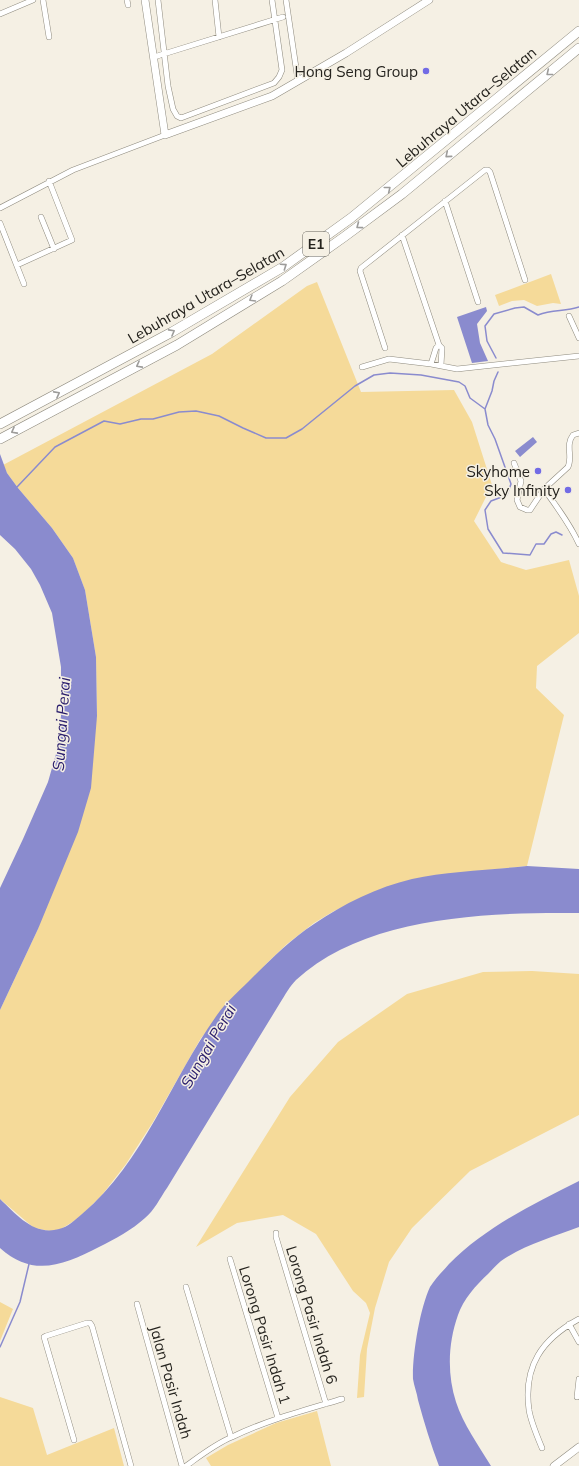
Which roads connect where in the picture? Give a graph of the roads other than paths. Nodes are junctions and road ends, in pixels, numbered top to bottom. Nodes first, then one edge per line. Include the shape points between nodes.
1 (33, 0) edge
2 (43, 0) edge
3 (145, 0) edge
4 (158, 0) edge
5 (215, 0) edge
6 (272, 0) edge
7 (286, 0) edge
8 (429, 0) edge
9 (0, 14) edge
10 (283, 17) dead end
11 (274, 20) junction
12 (579, 31) edge
13 (49, 37) dead end
14 (219, 37) junction
15 (579, 48) edge
16 (164, 54) junction
17 (154, 57) junction
18 (298, 81) junction
19 (165, 135) junction
20 (49, 181) junction
21 (445, 201) junction
22 (0, 208) edge
23 (41, 217) dead end
24 (0, 223) edge
25 (402, 235) junction
26 (54, 249) junction
27 (17, 265) junction
28 (525, 280) dead end
29 (24, 284) dead end
30 (478, 302) dead end
31 (569, 316) dead end
32 (579, 338) edge
33 (439, 345) junction
34 (385, 348) dead end
35 (579, 356) edge
36 (431, 364) junction
37 (441, 366) junction
38 (362, 367) dead end
39 (0, 424) edge
40 (579, 434) edge
41 (0, 439) edge
42 (514, 463) dead end
43 (544, 489) junction
44 (579, 544) edge
45 (276, 1233) dead end
46 (230, 1259) dead end
47 (186, 1288) dead end
48 (136, 1304) dead end
49 (579, 1319) edge
50 (569, 1324) junction
51 (579, 1342) edge
52 (579, 1379) edge
53 (577, 1397) dead end
54 (342, 1399) dead end
55 (326, 1404) junction
56 (278, 1418) junction
57 (231, 1437) junction
58 (74, 1440) dead end
59 (542, 1448) dead end
60 (578, 1448) edge
61 (131, 1466) edge
62 (182, 1466) edge
63 (186, 1466) edge
64 (554, 1466) edge

1 - 9 street
2 - 13 street
3 - 17 main road
4 - 16 street
5 - 14 street
6 - 11 street
7 - 18 street
8 - 18 main road
10 - 11 street
11 - 14 street
11 - 16 street via 282,70 274,83 181,118 173,109
39 -> 12 highway, Lebuhraya Utara–Selatan / E1 via 186,324 283,267 351,218
14 - 16 street
15 -> 41 highway, Lebuhraya Utara–Selatan / E1 via 402,194 282,281 177,344
16 - 17 street
17 - 19 main road
18 - 19 main road via 272,96
19 - 20 street
20 - 22 street
20 - 26 street via 72,240
21 - 25 street
21 - 28 street via 488,170
21 - 30 street
23 - 26 street
24 - 27 street
25 - 33 street
25 - 34 street via 360,271
26 - 27 street
27 - 29 street
31 - 32 street
33 - 36 street
33 - 37 street via 442,348
35 - 37 street via 457,369
36 - 37 street
36 - 38 street via 389,359
40 - 43 street via 573,435 569,442 568,467
42 - 43 street via 521,481 518,500 520,507 530,510
43 - 44 street via 565,517
45 - 55 street, Lorong Pasir Indah 6
46 - 56 street, Lorong Pasir Indah 1
47 - 57 street
48 - 62 street, Jalan Pasir Indah
49 - 50 street
50 - 51 street
50 - 59 street via 552,1337 536,1357 529,1383 529,1410
52 - 53 street
54 - 55 street
55 - 56 street
56 - 57 street
57 - 63 street
58 - 61 street via 44,1340 46,1336 87,1322 92,1326
60 - 64 main road

